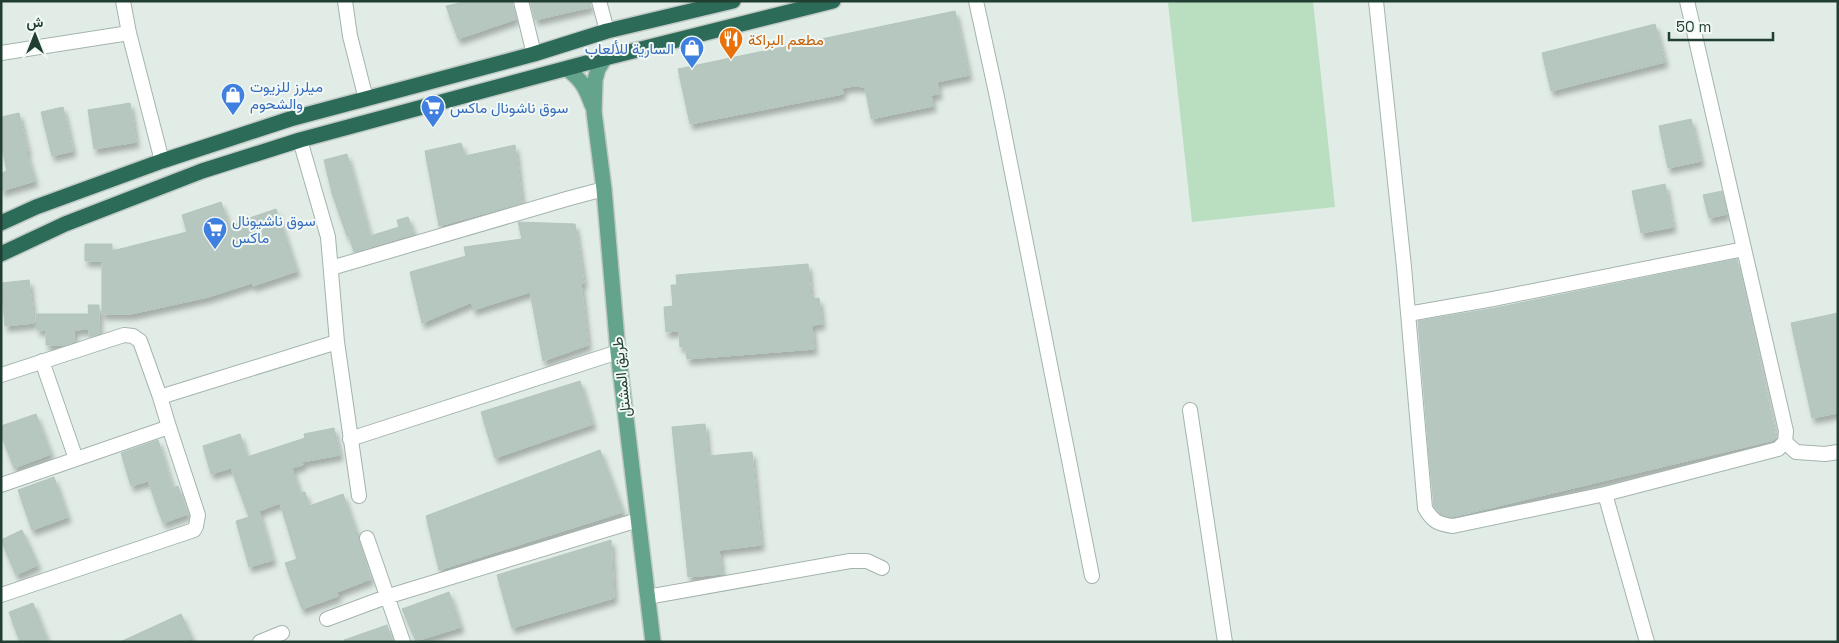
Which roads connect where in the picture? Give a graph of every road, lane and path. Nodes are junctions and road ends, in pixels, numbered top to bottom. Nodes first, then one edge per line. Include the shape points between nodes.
1 (123, 1) edge
2 (345, 1) edge
3 (521, 1) edge
4 (599, 1) edge
5 (734, 1) edge
6 (833, 1) edge
7 (976, 1) edge
8 (1376, 1) edge
9 (1687, 1) edge
10 (607, 31) junction
11 (129, 33) junction
12 (1, 53) edge
13 (534, 54) junction
14 (605, 58) junction
15 (567, 68) junction
16 (366, 99) junction
17 (594, 112) junction
18 (300, 140) junction
19 (162, 161) junction
20 (604, 189) junction
21 (1, 224) edge
22 (1744, 249) junction
23 (1, 254) edge
24 (331, 268) junction
25 (1408, 314) junction
26 (337, 342) junction
27 (618, 352) junction
28 (42, 361) junction
29 (1, 375) edge
30 (160, 397) junction
31 (1190, 410) dead end
32 (169, 426) junction
33 (350, 439) junction
34 (1785, 442) junction
35 (1838, 452) edge
36 (76, 459) junction
37 (1, 485) edge
38 (1605, 494) junction
39 (359, 496) dead end
40 (638, 520) junction
41 (367, 538) dead end
42 (882, 568) dead end
43 (1092, 576) dead end
44 (1, 595) edge
45 (386, 597) junction
46 (648, 597) junction
47 (327, 619) dead end
48 (282, 633) dead end
49 (260, 642) edge
50 (402, 642) edge
51 (653, 642) edge
52 (1225, 642) edge
53 (1647, 642) edge

1 - 11 street
2 - 16 street
3 - 13 street
4 - 10 street
5 - 10 highway
6 - 14 highway
7 - 43 street
8 - 25 street
9 - 22 street
10 - 13 highway
11 - 12 street
11 - 19 street
13 - 16 highway
14 - 15 highway
14 - 17 main road, طريق المشتل via 596,75
15 - 17 main road, طريق المشتل via 585,86
15 - 18 highway
16 - 19 highway via 290,119
17 - 20 main road, طريق المشتل
18 - 23 highway via 193,174 65,224
18 - 24 street via 328,238
19 - 21 highway via 36,207
20 - 24 street
20 - 27 main road, طريق المشتل
22 - 25 street
22 - 34 street via 1786,431
24 - 26 street
25 - 38 street via 1425,508 1430,518 1439,524 1453,526
26 - 30 street
26 - 33 street
27 - 33 street
27 - 40 main road, طريق المشتل
28 - 29 street
28 - 30 street via 133,336 140,341
28 - 36 street
30 - 32 street
31 - 52 street
32 - 36 street
32 - 44 street via 198,509 194,530
33 - 39 street
34 - 35 street via 1796,452
34 - 38 street via 1778,449
36 - 37 street
38 - 53 street
40 - 45 street
40 - 46 main road, طريق المشتل
41 - 45 street
42 - 46 street via 867,561 850,561
45 - 47 street
45 - 50 street
46 - 51 main road, طريق المشتل
48 - 49 street

